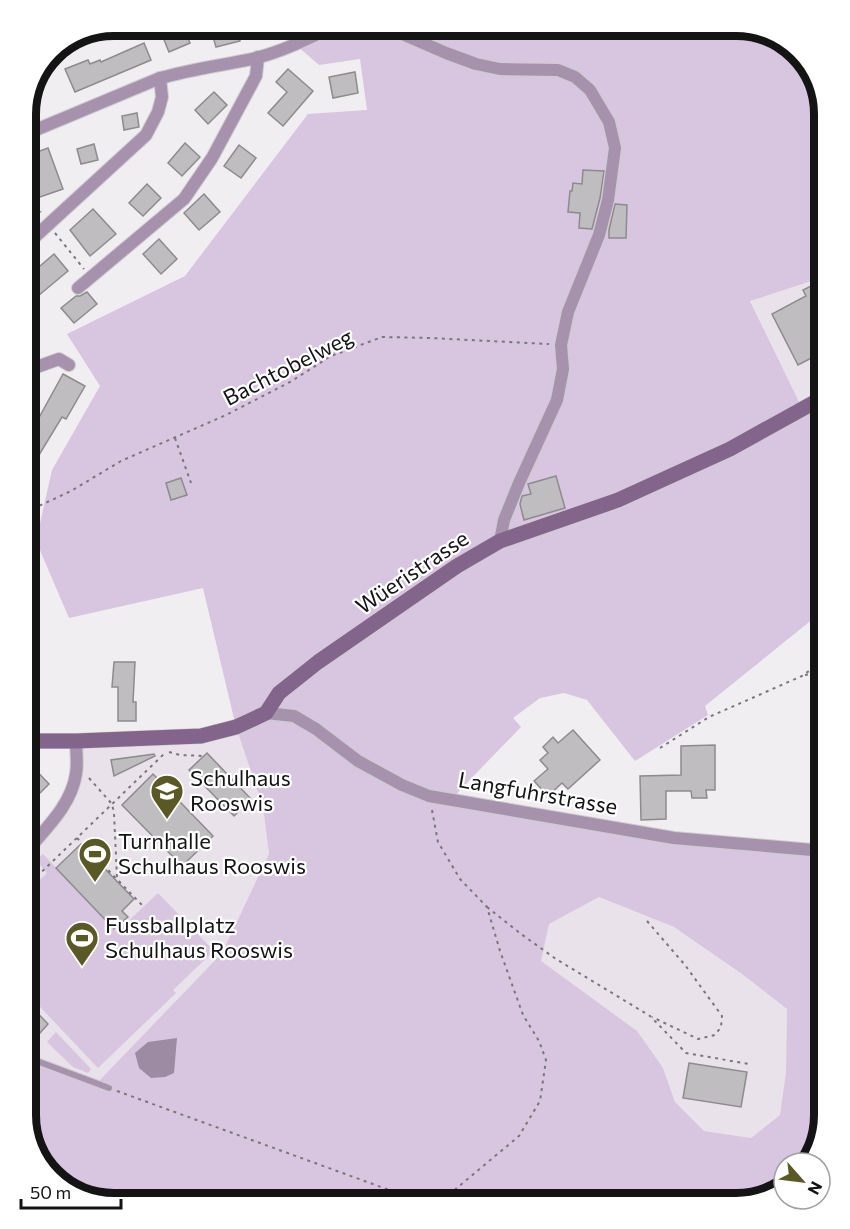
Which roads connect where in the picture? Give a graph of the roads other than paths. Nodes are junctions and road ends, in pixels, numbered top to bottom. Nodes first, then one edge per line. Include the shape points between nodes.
1 (305, 36) edge
2 (312, 36) edge
3 (407, 36) edge
4 (306, 39) junction
5 (258, 57) junction
6 (160, 78) junction
7 (36, 130) edge
8 (36, 236) edge
9 (78, 288) dead end
10 (69, 365) dead end
11 (36, 367) edge
12 (814, 403) edge
13 (500, 542) junction
14 (266, 713) junction
15 (36, 741) edge
16 (76, 741) junction
17 (36, 840) edge
18 (814, 850) edge
19 (36, 1061) edge
20 (109, 1088) road end

1 - 4 street
2 - 4 street
3 - 13 street via 476,64 500,69 558,70 575,77 590,90 609,122 615,148 599,236 568,312 557,400 504,520
4 - 5 street
5 - 6 street
5 - 9 street via 256,76 212,158 184,199
6 - 7 street
6 - 8 street via 162,97 146,135
10 - 11 street via 59,358
12 - 13 street, Wüeristrasse via 730,449 618,500
13 - 14 street, Wüeristrasse via 457,566 318,662 279,693
14 - 16 street, Wüeristrasse via 236,727 176,743
14 - 18 street, Langfuhrstrasse via 294,716 358,761 429,796 674,838
15 - 16 street, Wüeristrasse
16 - 17 street via 77,765 66,803
19 - 20 lane

